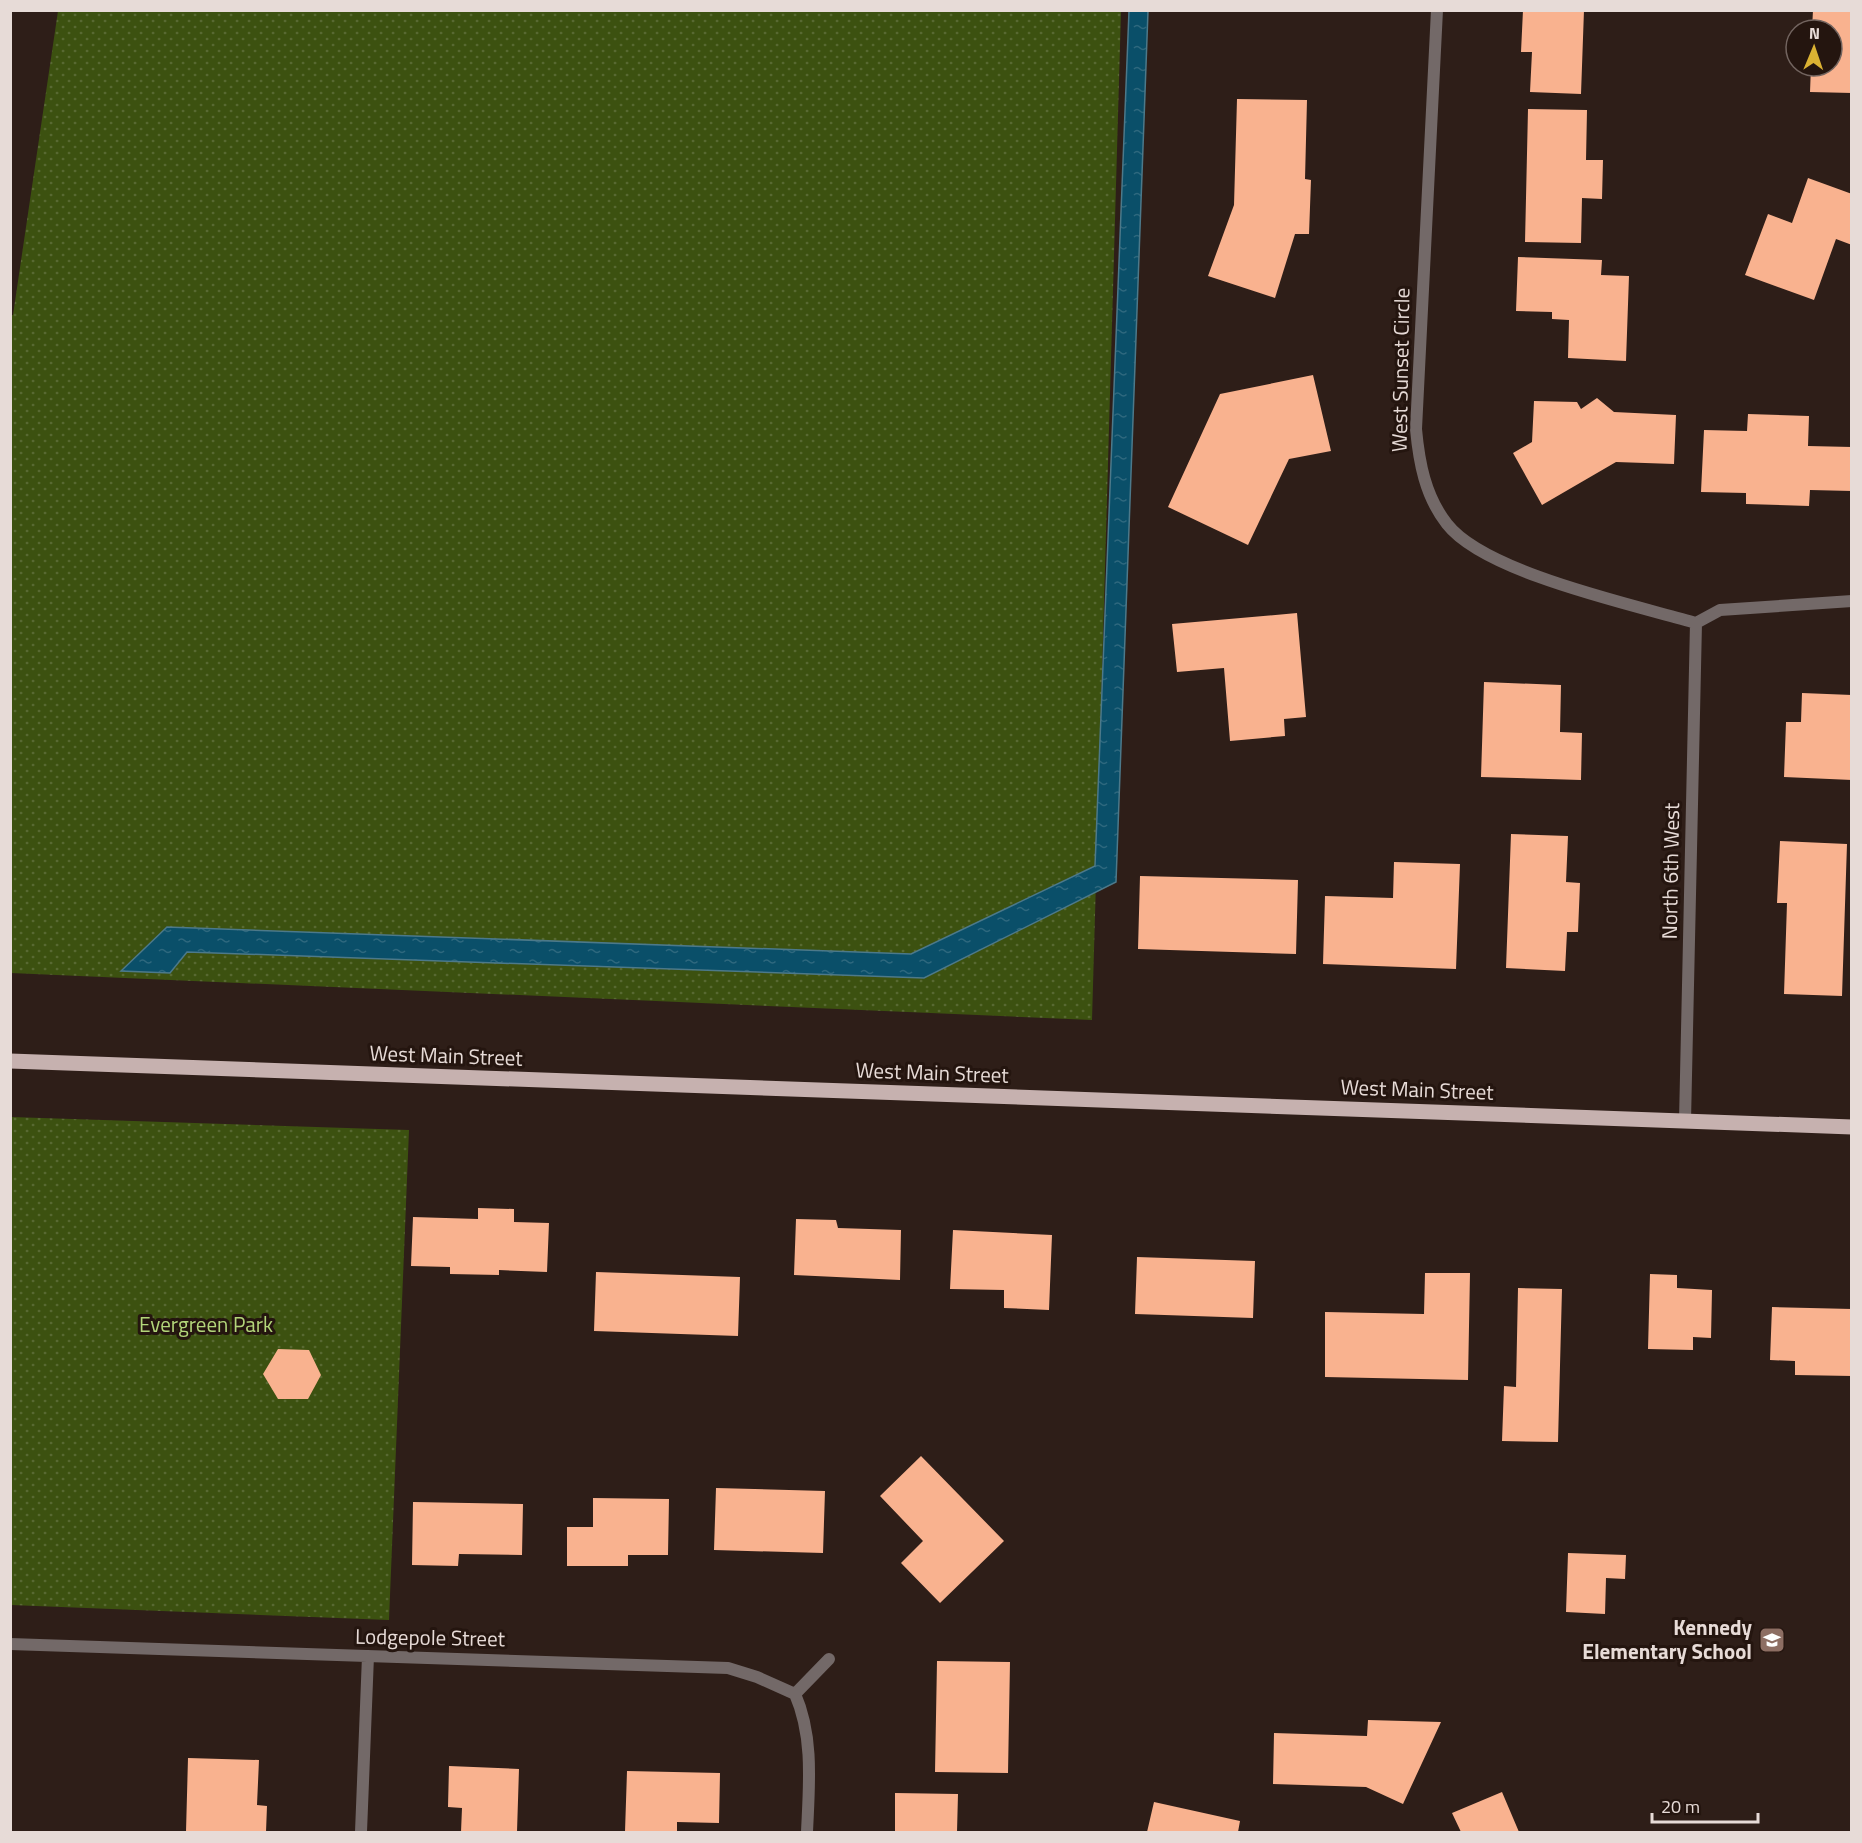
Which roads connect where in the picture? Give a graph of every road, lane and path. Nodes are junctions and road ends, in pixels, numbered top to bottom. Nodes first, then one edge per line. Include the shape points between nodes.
1 (1437, 10) edge
2 (1851, 601) edge
3 (1696, 623) junction
4 (10, 1061) edge
5 (1685, 1121) junction
6 (1851, 1127) edge
7 (10, 1644) edge
8 (368, 1656) junction
9 (829, 1659) dead end
10 (795, 1694) junction
11 (361, 1833) edge
12 (807, 1833) edge

1 - 3 street, West Sunset Circle via 1416,429 1419,462 1430,496 1446,524 1469,546 1541,578
2 - 3 street via 1720,610
3 - 5 street, North 6th West
4 - 5 main road, West Main Street
5 - 6 main road, West Main Street
7 - 8 street, Lodgepole Street
8 - 10 street, Lodgepole Street via 728,1668
8 - 11 street
9 - 10 street
10 - 12 street via 802,1708 810,1756

